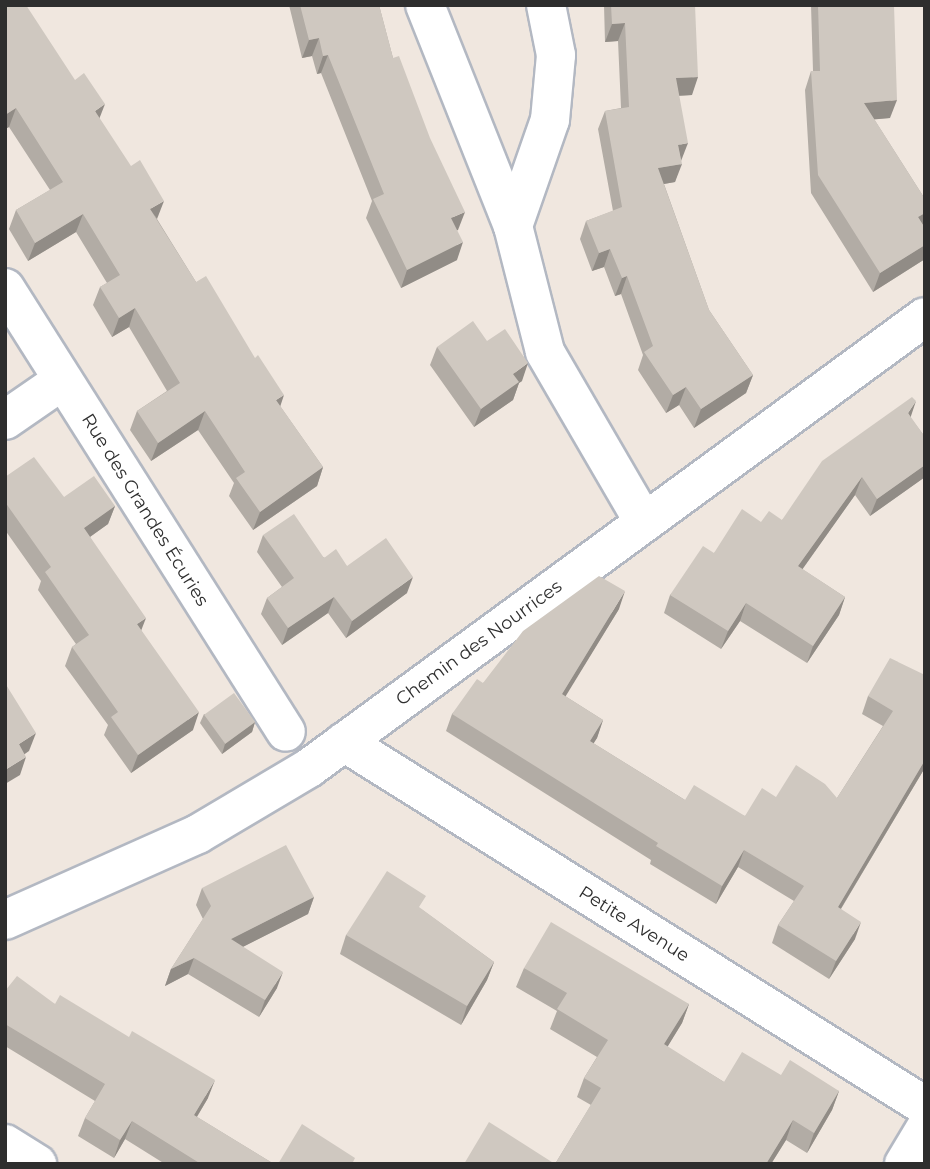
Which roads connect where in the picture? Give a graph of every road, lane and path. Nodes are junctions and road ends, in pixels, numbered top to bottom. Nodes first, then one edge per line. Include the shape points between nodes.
1 (425, 5) edge
2 (546, 5) edge
3 (513, 226) junction
4 (5, 288) edge
5 (925, 317) edge
6 (64, 380) junction
7 (5, 420) edge
8 (644, 522) junction
9 (286, 733) dead end
10 (344, 742) junction
11 (5, 920) edge
12 (925, 1106) edge
13 (925, 1129) edge
14 (5, 1144) edge
15 (37, 1164) edge
16 (904, 1164) edge

1 - 3 street
2 - 3 street via 556,55 550,120
3 - 8 street via 545,352
4 - 6 street, Rue des Grandes Écuries
5 - 8 street, Chemin des Nourrices
6 - 7 street
6 - 9 street, Rue des Grandes Écuries
8 - 10 street, Chemin des Nourrices
10 - 11 street, Chemin des Nourrices via 198,834
10 - 12 street, Petite Avenue
13 - 16 street
14 - 15 street

